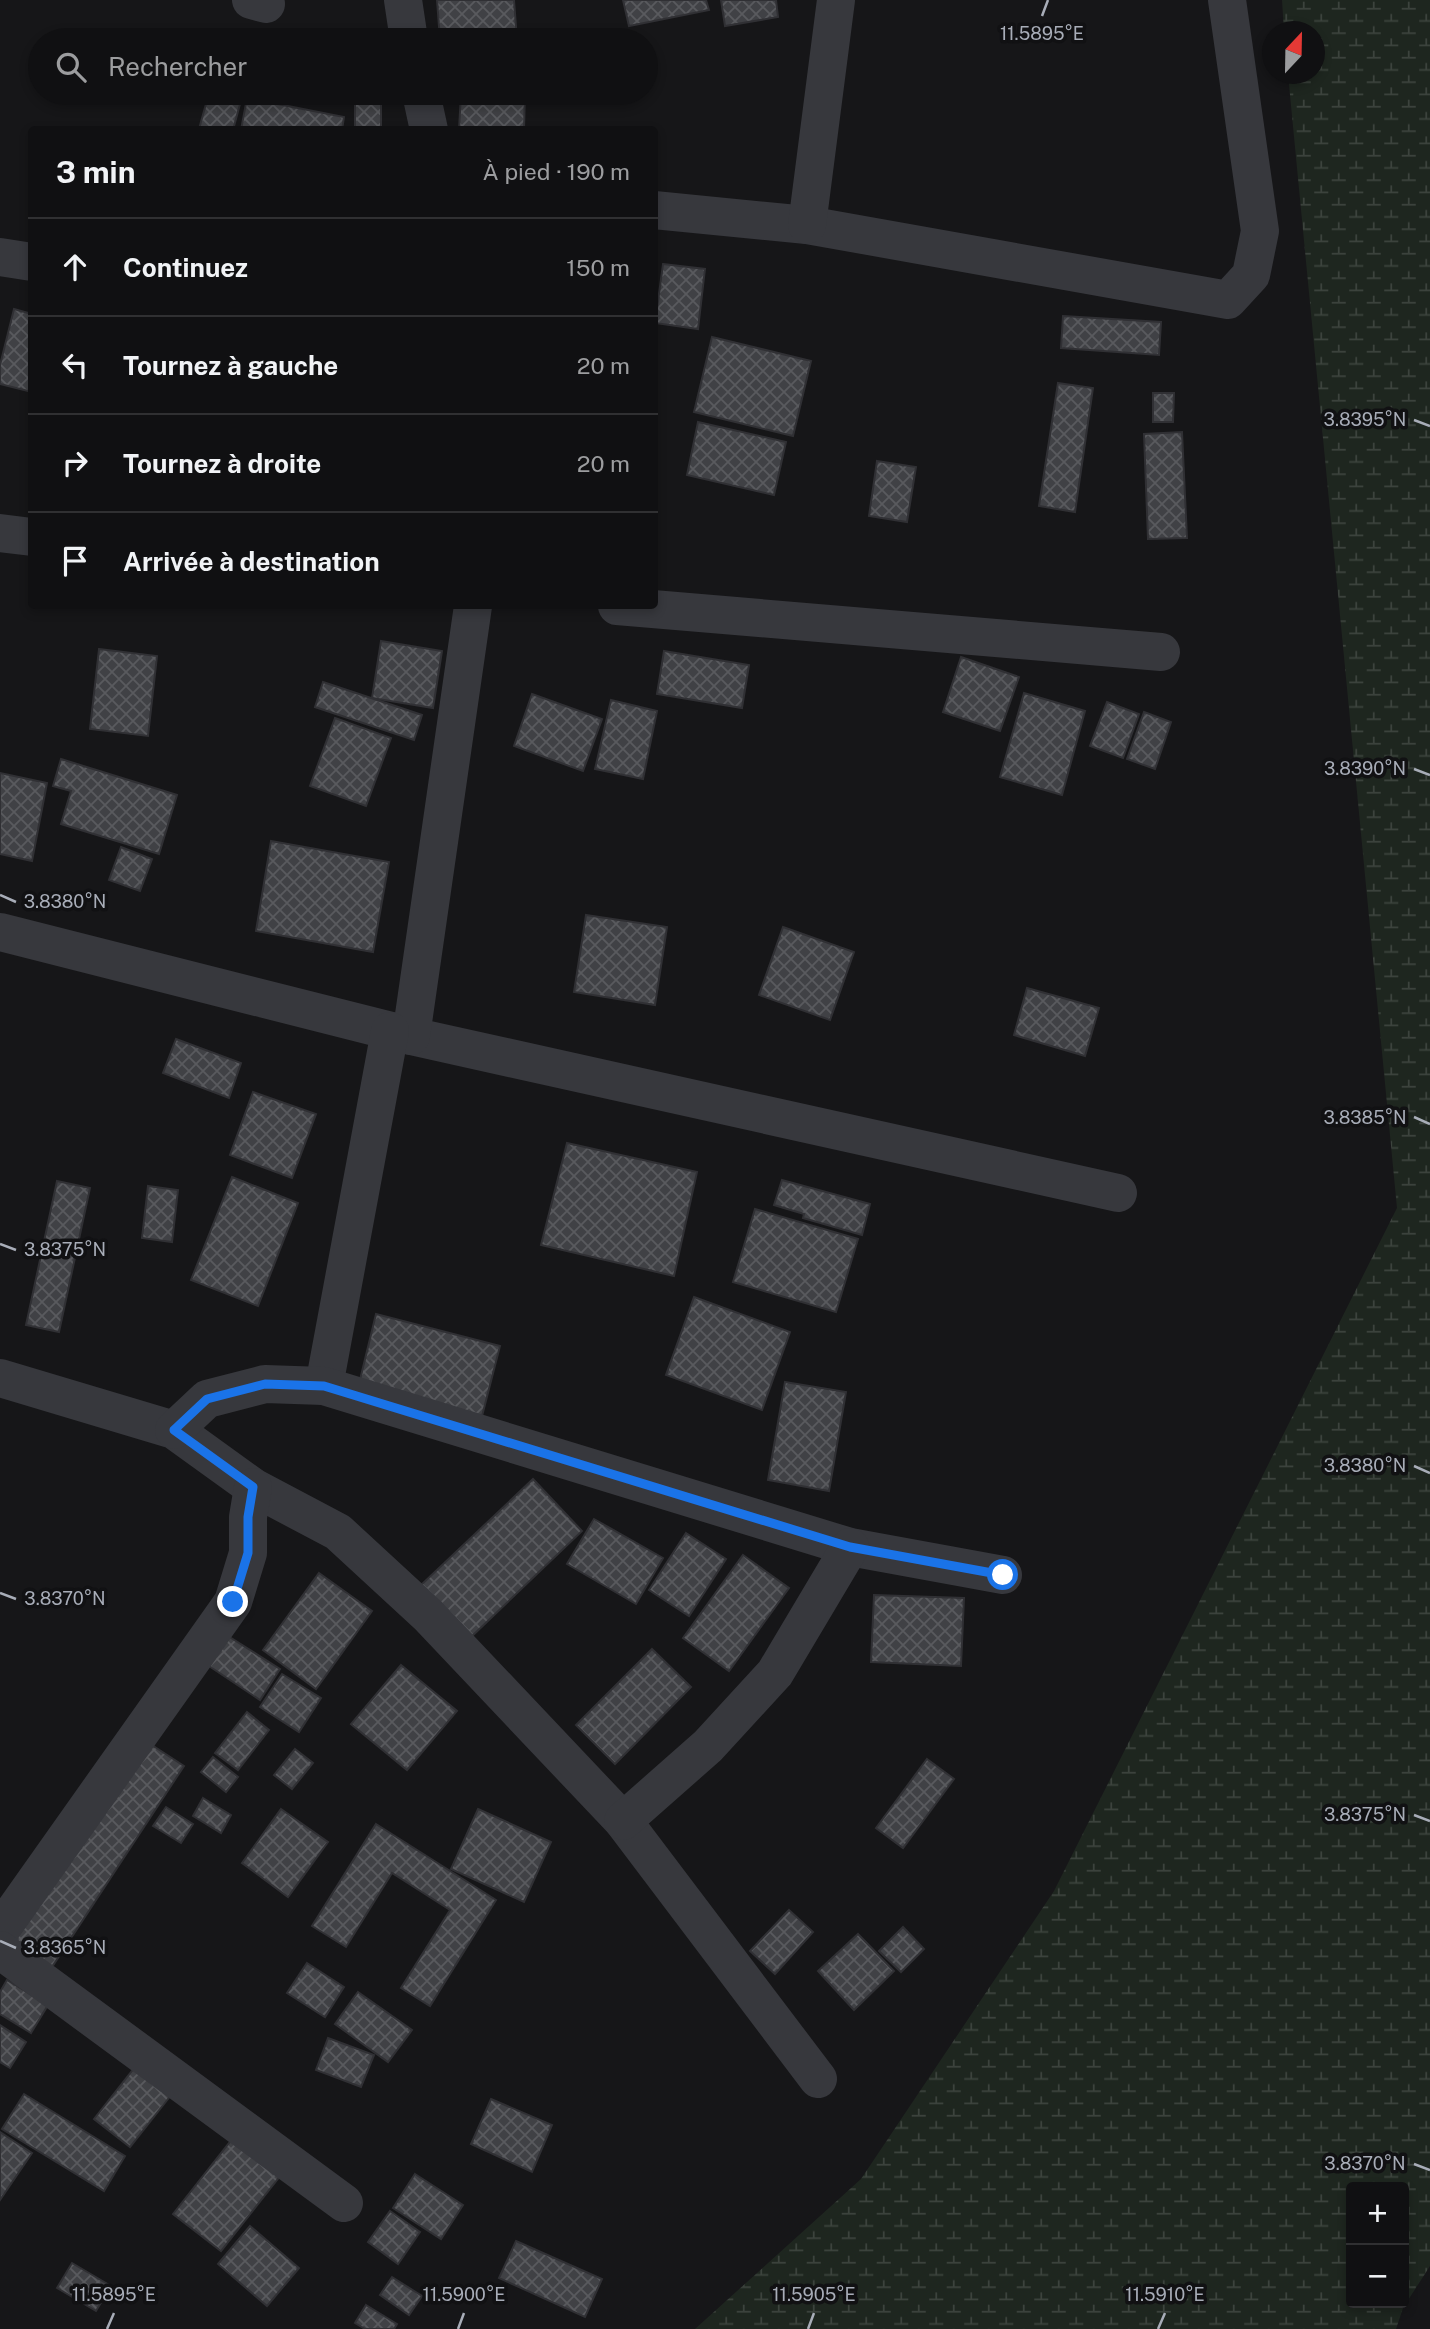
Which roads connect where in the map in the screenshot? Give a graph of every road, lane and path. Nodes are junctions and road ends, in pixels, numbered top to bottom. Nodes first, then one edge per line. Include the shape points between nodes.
1 (403, 0) edge
2 (836, 0) edge
3 (1227, 0) edge
4 (407, 28) edge
5 (424, 105) edge
6 (428, 126) edge
7 (658, 210) edge
8 (807, 225) junction
9 (0, 257) edge
10 (28, 261) edge
11 (0, 533) edge
12 (28, 536) edge
13 (472, 609) edge
14 (652, 609) edge
15 (1161, 652) dead end
16 (0, 932) edge
17 (400, 1033) junction
18 (1118, 1193) dead end
19 (0, 1378) edge
20 (324, 1386) junction
21 (174, 1430) junction
22 (253, 1487) junction
23 (850, 1547) junction
24 (1003, 1575) dead end
25 (623, 1821) junction
26 (0, 1931) edge
27 (0, 1950) edge
28 (818, 2079) dead end
29 (344, 2203) dead end

1 - 4 street
2 - 8 street
3 - 8 street via 1260,231 1251,275 1228,300
5 - 6 street
7 - 8 street
9 - 10 street
11 - 12 street
13 - 17 street
14 - 15 street
16 - 17 street
17 - 18 street
17 - 20 street
19 - 21 street
20 - 21 street via 265,1384 207,1399
20 - 23 street
21 - 22 street
22 - 25 street via 338,1532 428,1615
22 - 26 street via 248,1553 233,1602
23 - 24 street
23 - 25 street via 775,1672 708,1746
25 - 28 street
27 - 29 street

